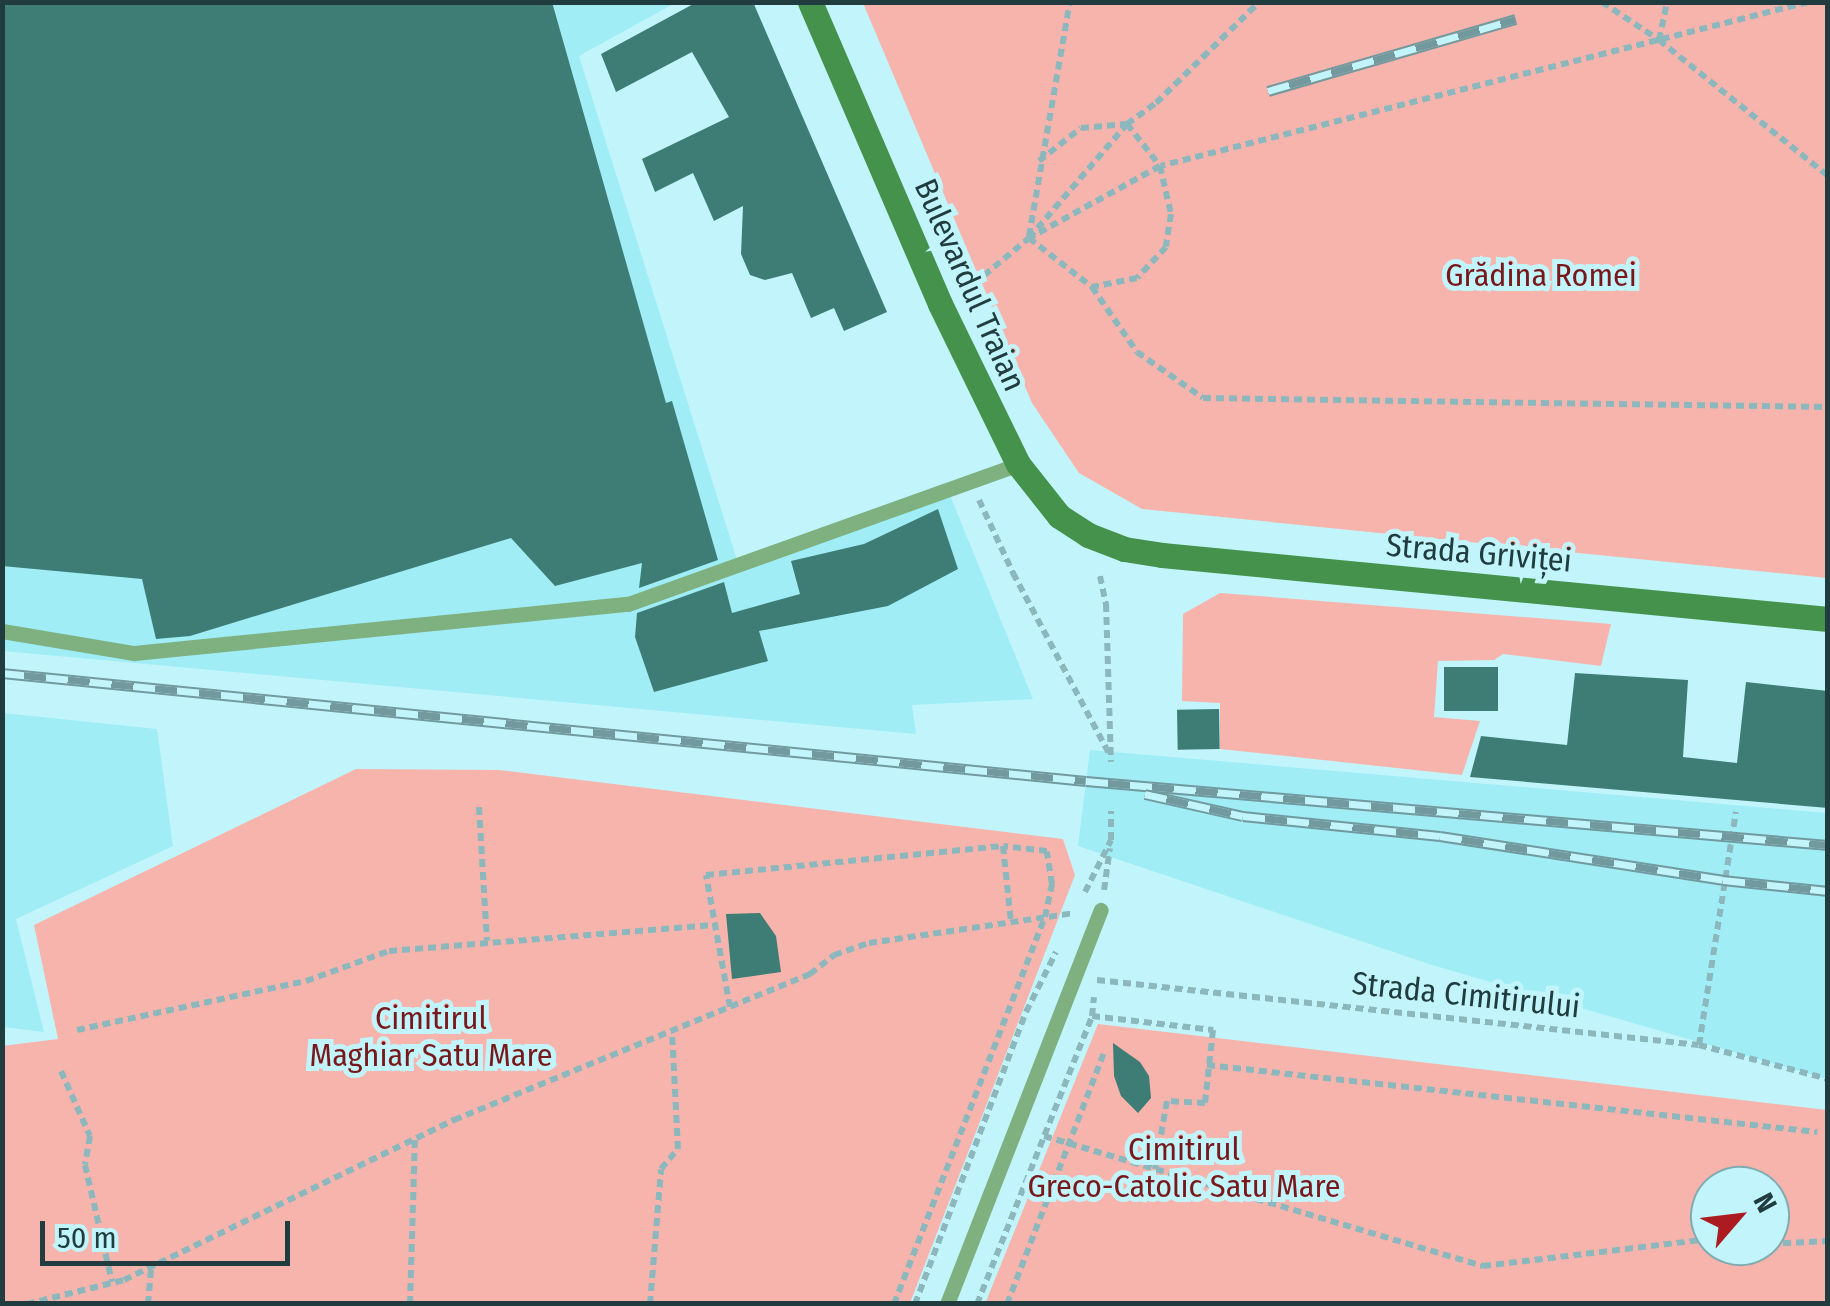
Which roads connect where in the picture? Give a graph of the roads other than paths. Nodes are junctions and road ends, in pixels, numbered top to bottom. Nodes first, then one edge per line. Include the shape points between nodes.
1 (810, 2) edge
2 (1018, 464) junction
3 (1124, 548) joint
4 (1828, 619) edge
5 (2, 630) edge
6 (1101, 910) dead end
7 (946, 1304) edge

1 - 2 street, Bulevardul Traian via 940,304
2 - 3 street, Bulevardul Traian via 1059,516
2 - 5 lane via 628,604 134,653
3 - 4 street, Strada Griviței
6 - 7 lane

